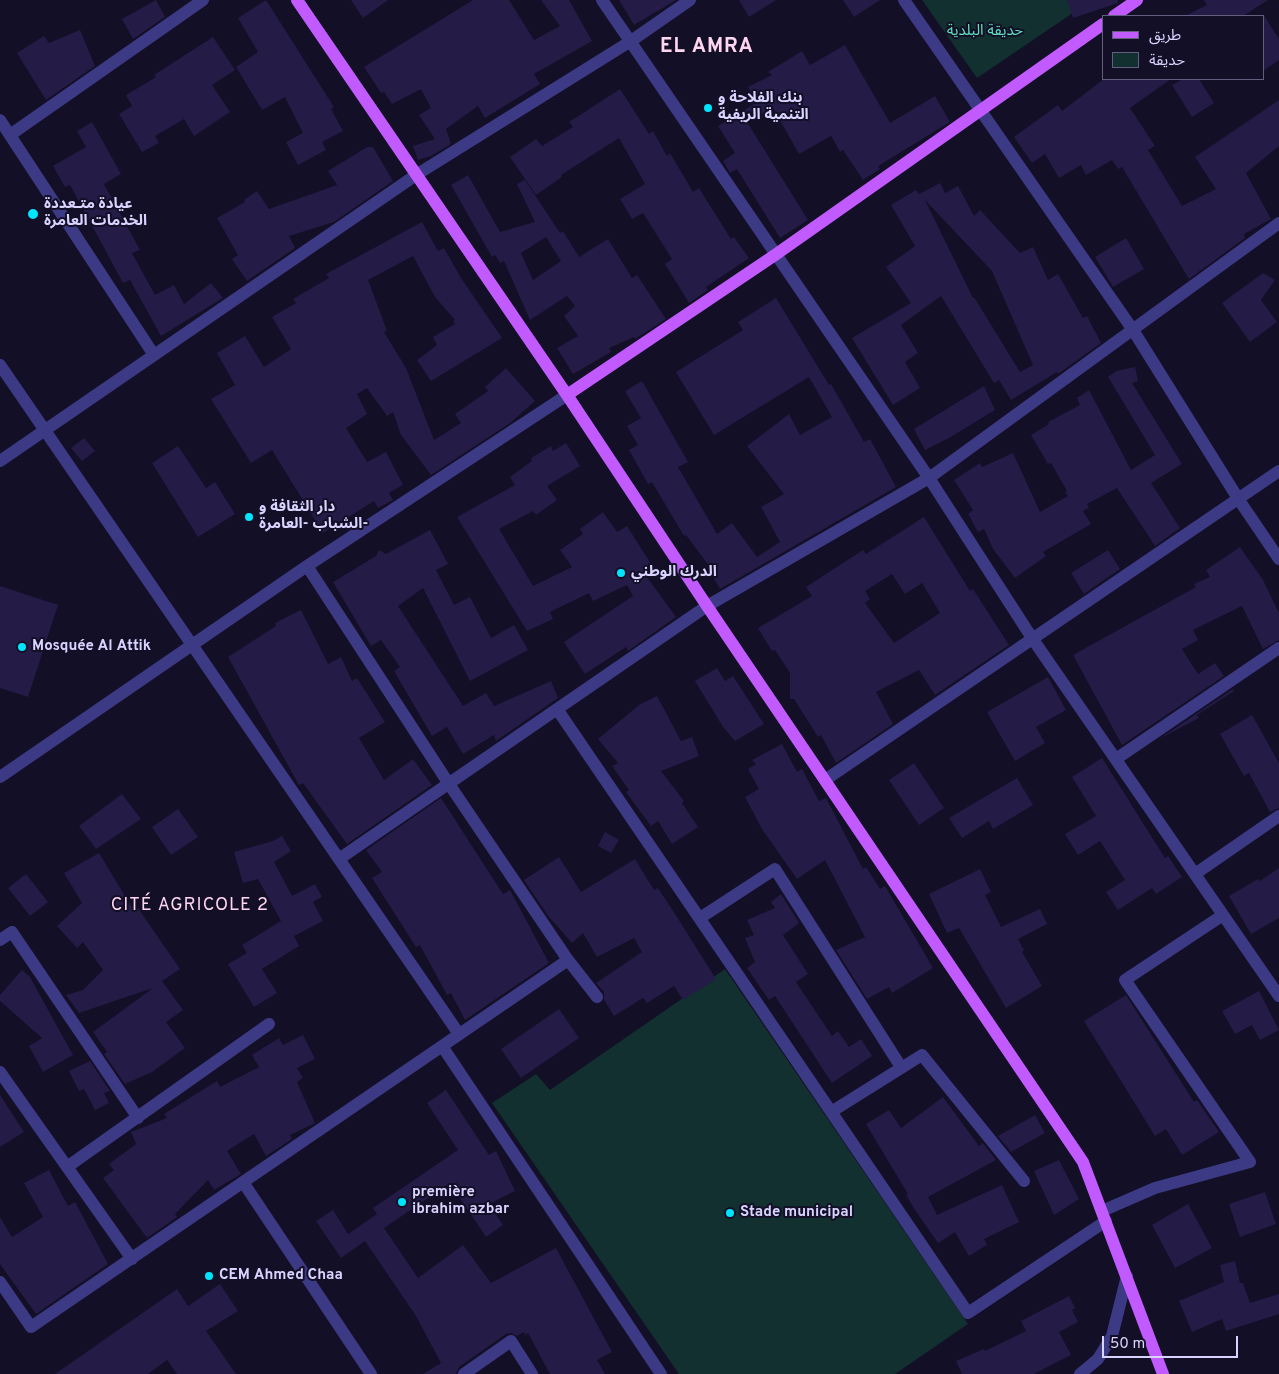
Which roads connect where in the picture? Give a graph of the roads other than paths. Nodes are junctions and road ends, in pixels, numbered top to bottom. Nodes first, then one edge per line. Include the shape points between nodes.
1 (203, 0) edge
2 (297, 0) edge
3 (602, 0) edge
4 (690, 0) edge
5 (904, 0) edge
6 (1137, 0) edge
7 (1115, 15) edge
8 (1102, 25) edge
9 (631, 41) junction
10 (982, 112) junction
11 (0, 120) edge
12 (10, 135) junction
13 (416, 175) junction
14 (1279, 222) edge
15 (775, 255) junction
16 (1133, 330) junction
17 (154, 355) junction
18 (0, 365) edge
19 (567, 395) junction
20 (46, 430) junction
21 (0, 461) edge
22 (1279, 471) edge
23 (929, 478) junction
24 (1238, 500) junction
25 (1279, 560) edge
26 (307, 566) junction
27 (707, 606) junction
28 (1032, 638) junction
29 (192, 644) junction
30 (1279, 648) edge
31 (557, 709) junction
32 (1116, 760) junction
33 (0, 777) edge
34 (825, 780) junction
35 (449, 784) junction
36 (1279, 816) edge
37 (339, 859) junction
38 (1195, 874) junction
39 (1223, 915) junction
40 (700, 918) junction
41 (0, 940) edge
42 (568, 960) junction
43 (1278, 993) edge
44 (597, 997) dead end
45 (269, 1024) dead end
46 (459, 1034) junction
47 (442, 1046) junction
48 (901, 1067) junction
49 (0, 1072) edge
50 (831, 1112) junction
51 (138, 1118) junction
52 (67, 1167) junction
53 (1024, 1181) dead end
54 (243, 1182) junction
55 (1104, 1216) junction
56 (132, 1258) junction
57 (1127, 1276) junction
58 (0, 1282) edge
59 (371, 1374) edge
60 (464, 1374) edge
61 (532, 1374) edge
62 (660, 1374) edge
63 (1080, 1374) edge
64 (1162, 1374) edge

1 - 12 street
2 - 13 main road
3 - 9 street
4 - 9 street
5 - 10 street
6 - 7 main road
8 - 10 main road
9 - 13 street
9 - 15 street
10 - 15 main road
10 - 16 street
11 - 12 street
12 - 17 street
13 - 17 street
13 - 19 main road
14 - 16 street
15 - 19 main road
15 - 23 street
16 - 23 street
16 - 24 street
17 - 20 street
18 - 20 street
19 - 26 street
19 - 27 main road
20 - 21 street
20 - 29 street
22 - 24 street
23 - 27 street
23 - 28 street
24 - 25 street
24 - 28 street
26 - 29 street
26 - 35 street
27 - 31 street
27 - 34 main road
28 - 32 street
28 - 34 street
29 - 33 street
29 - 37 street
30 - 32 street
31 - 35 street
31 - 40 street
32 - 38 street
34 - 55 main road via 1082,1162
35 - 37 street
35 - 42 street
36 - 38 street
37 - 46 street
38 - 39 street
39 - 43 street
39 - 55 street via 1125,980 1250,1162 1155,1188
40 - 48 street via 775,869
40 - 50 street
41 - 51 street via 12,932
42 - 44 street
42 - 46 street
45 - 51 street
46 - 47 street
47 - 54 street
47 - 62 street
48 - 50 street
48 - 53 street via 922,1055
49 - 52 street
50 - 55 street via 968,1313
51 - 52 street
52 - 56 street
54 - 56 street
54 - 59 street
55 - 57 main road
56 - 58 street via 31,1327
57 - 63 street via 1112,1336 1098,1359
57 - 64 main road
60 - 61 street via 511,1341

